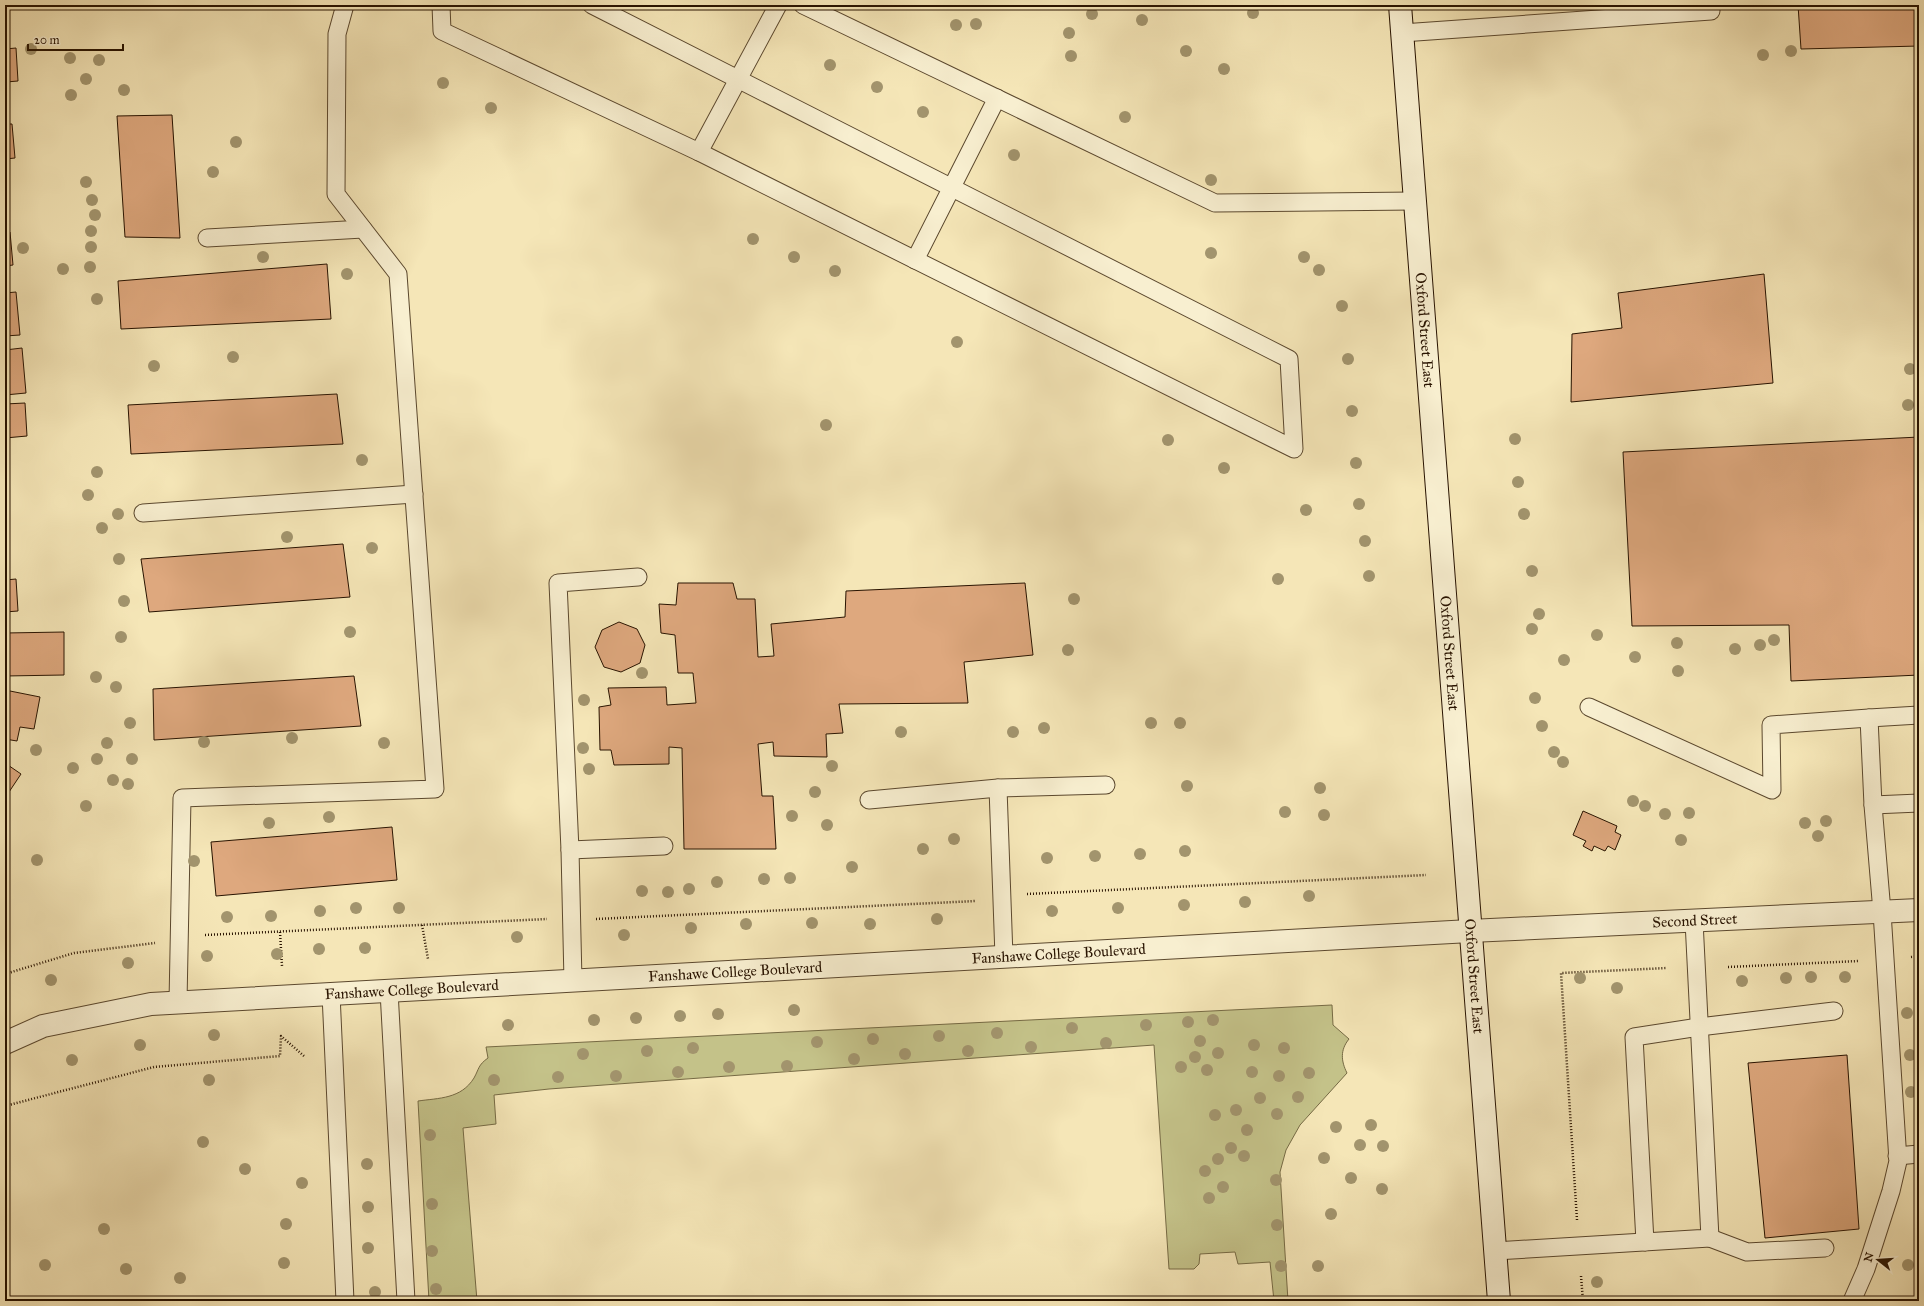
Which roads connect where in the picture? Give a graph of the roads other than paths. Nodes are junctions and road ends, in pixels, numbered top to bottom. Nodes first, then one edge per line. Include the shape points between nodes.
1 (344, 5) edge
2 (441, 5) edge
3 (592, 5) edge
4 (778, 5) edge
5 (802, 5) edge
6 (1400, 5) edge
7 (1711, 5) edge
8 (1402, 33) junction
9 (738, 79) junction
10 (997, 98) junction
11 (699, 152) junction
12 (952, 188) junction
13 (1414, 201) junction
14 (363, 229) junction
15 (207, 238) dead end
16 (916, 260) junction
17 (414, 494) junction
18 (143, 513) dead end
19 (638, 577) dead end
20 (1589, 707) dead end
21 (1919, 715) edge
22 (1869, 718) junction
23 (1106, 785) dead end
24 (998, 788) junction
25 (868, 800) dead end
26 (1919, 802) edge
27 (1873, 805) junction
28 (664, 846) dead end
29 (570, 850) junction
30 (1919, 910) edge
31 (1882, 912) junction
32 (1694, 921) junction
33 (1470, 931) junction
34 (1004, 957) junction
35 (573, 981) junction
36 (389, 991) junction
37 (331, 994) junction
38 (178, 1002) junction
39 (1834, 1011) dead end
40 (1699, 1027) junction
41 (5, 1043) edge
42 (1919, 1154) edge
43 (1898, 1156) junction
44 (1710, 1238) junction
45 (1645, 1242) junction
46 (1825, 1248) dead end
47 (1495, 1251) junction
48 (344, 1301) edge
49 (406, 1301) edge
50 (1499, 1301) edge
51 (1852, 1301) edge

1 - 14 lane via 337,34 336,194
2 - 11 lane via 442,32
3 - 9 lane
4 - 9 lane
5 - 10 lane
6 - 8 street, Oxford Street East
7 - 8 lane via 1711,11
8 - 13 street, Oxford Street East
9 - 11 lane
9 - 12 lane
10 - 12 lane
10 - 13 lane via 1215,203
11 - 16 lane
12 - 16 lane
12 - 16 lane via 1290,359 1294,449
13 - 33 street, Oxford Street East
14 - 15 lane
14 - 17 lane via 398,274
17 - 18 lane
17 - 38 lane via 435,788 182,798
19 - 29 lane via 558,583
20 - 22 lane via 1772,790 1771,725
21 - 22 lane
22 - 27 lane
23 - 24 lane
24 - 25 lane
24 - 34 lane
26 - 27 lane
27 - 31 lane
28 - 29 lane
29 - 35 lane
30 - 31 street, Second Street
31 - 32 street, Second Street
31 - 43 lane
32 - 33 street, Second Street
32 - 40 lane
33 - 34 street, Fanshawe College Boulevard
33 - 47 street, Oxford Street East
34 - 35 street, Fanshawe College Boulevard
35 - 36 street, Fanshawe College Boulevard
36 - 37 street, Fanshawe College Boulevard
36 - 49 lane
37 - 38 street, Fanshawe College Boulevard
37 - 48 lane
38 - 41 street, Fanshawe College Boulevard via 151,1004 44,1026
39 - 40 lane
40 - 44 lane
40 - 45 lane via 1634,1037
42 - 43 lane
43 - 51 lane via 1891,1190 1866,1269
44 - 45 lane
44 - 46 lane via 1747,1252
45 - 47 lane
47 - 50 street, Oxford Street East

